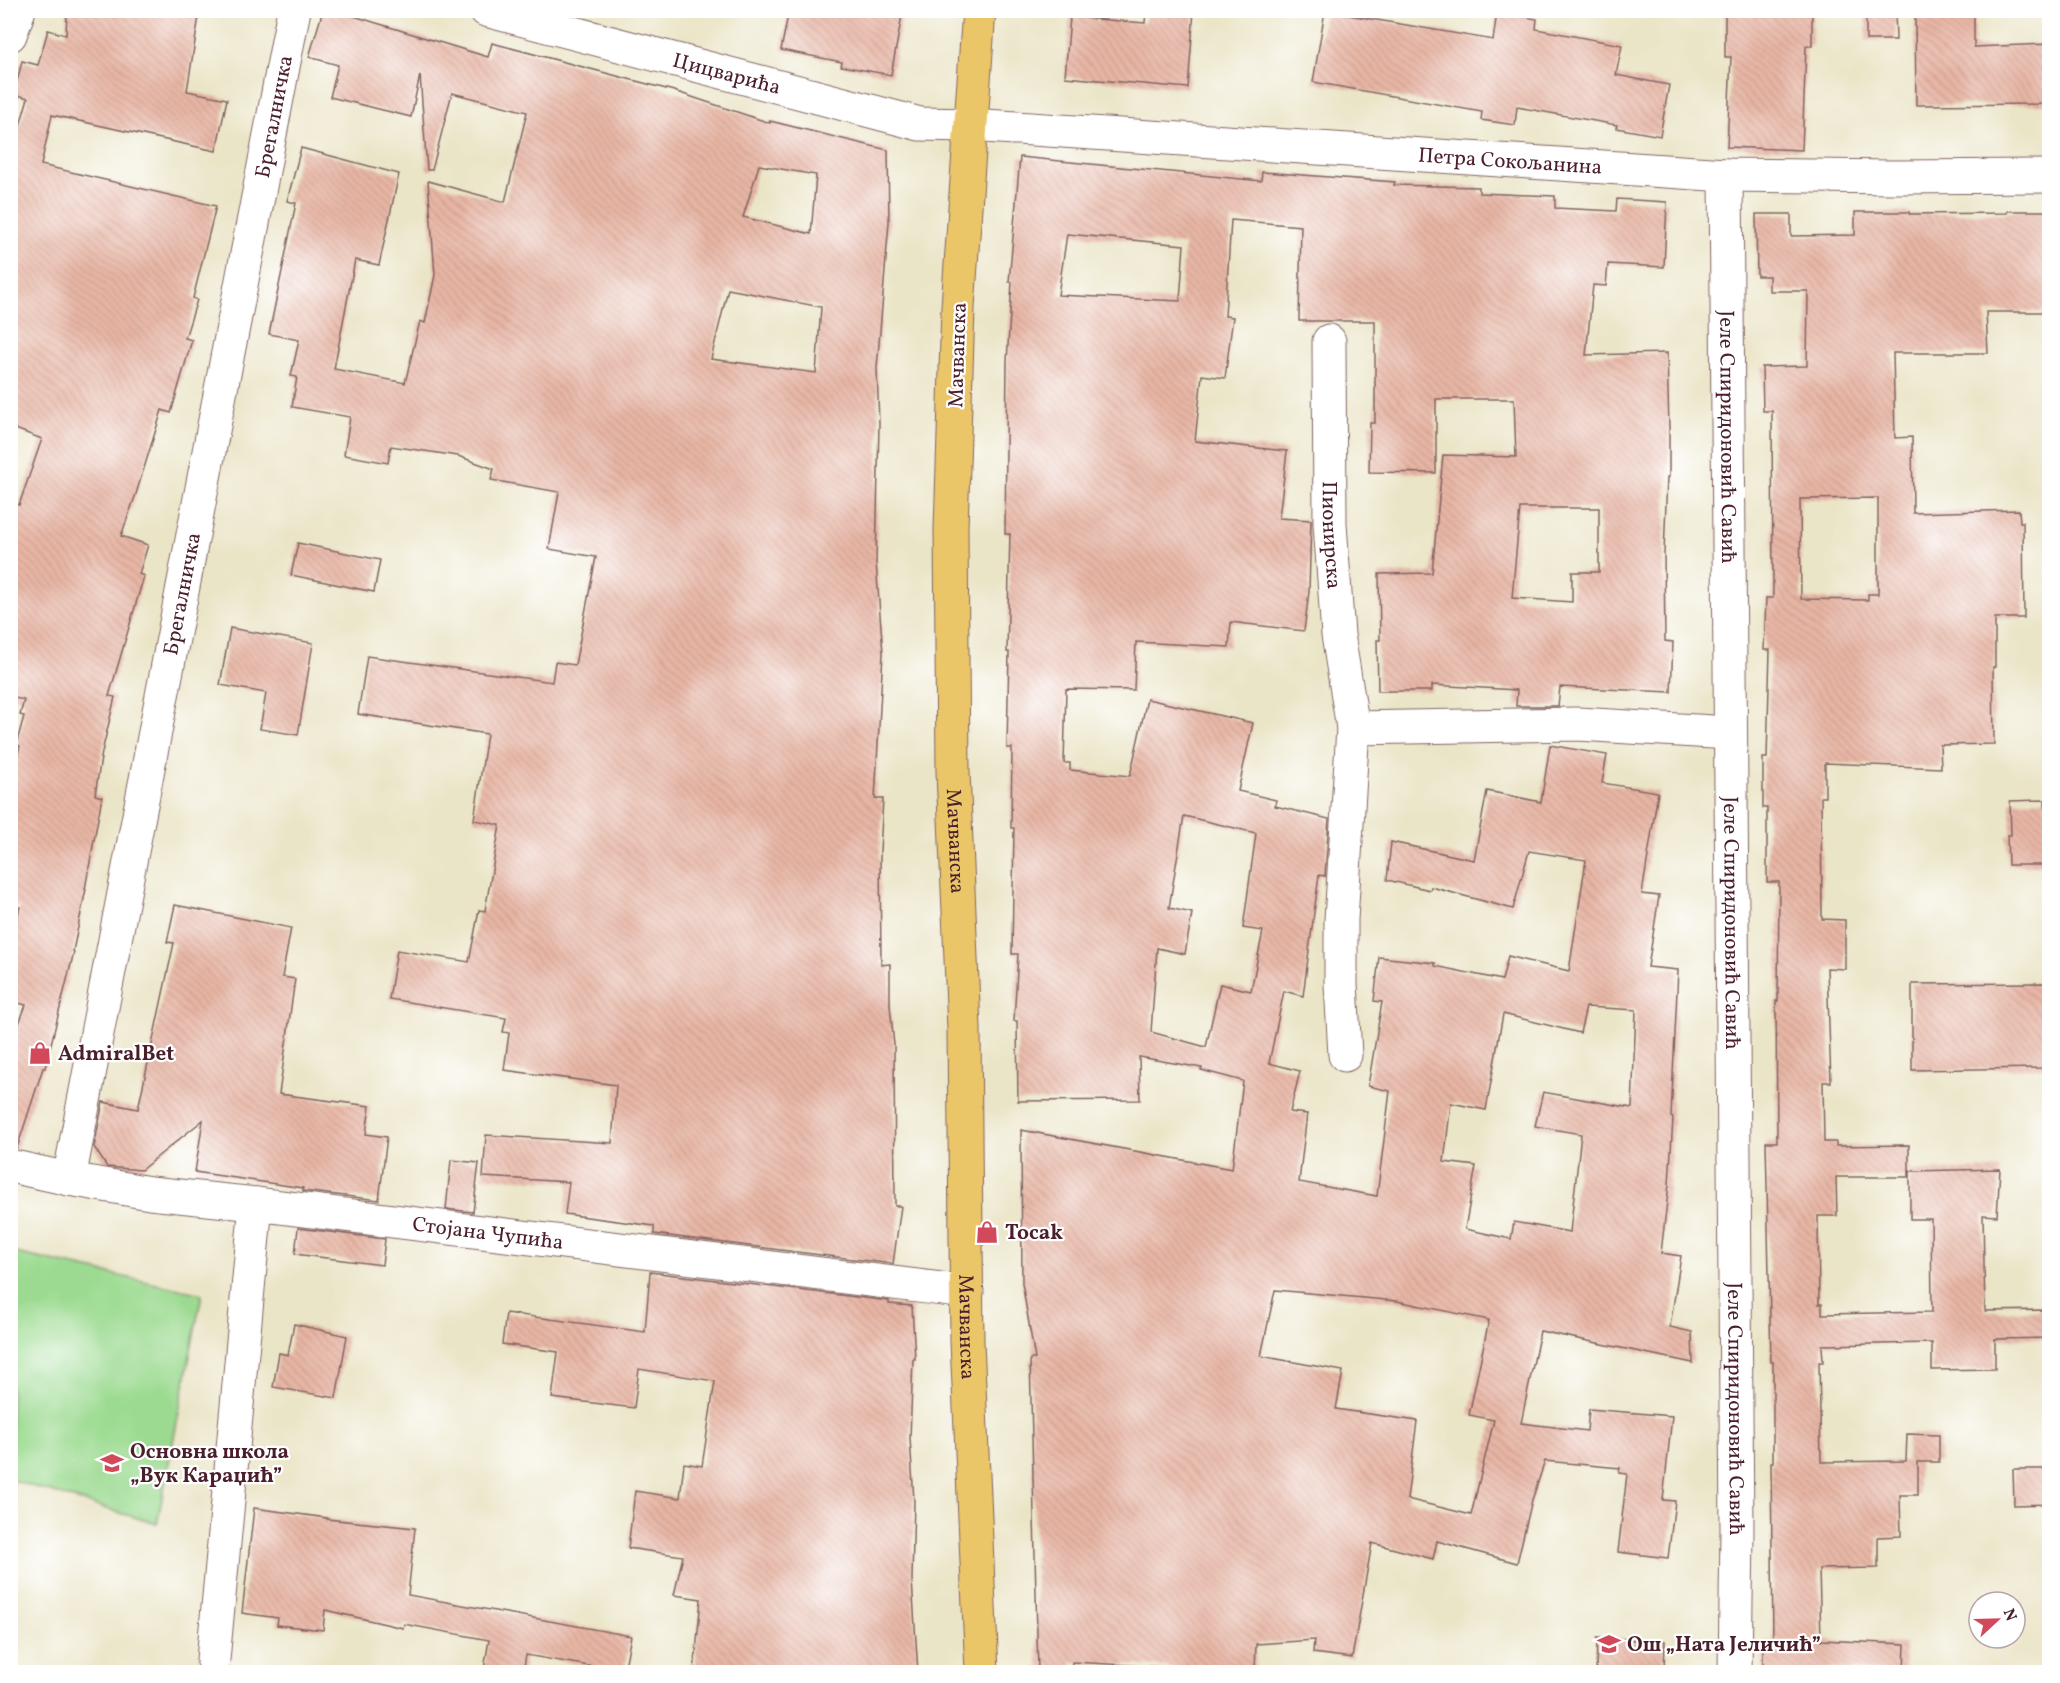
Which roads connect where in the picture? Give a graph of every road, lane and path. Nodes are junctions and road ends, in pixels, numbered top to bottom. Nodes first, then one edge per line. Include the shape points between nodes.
1 (19, 10) edge
2 (294, 10) edge
3 (486, 10) edge
4 (979, 10) edge
5 (10, 35) edge
6 (970, 125) junction
7 (1725, 175) junction
8 (2049, 176) edge
9 (1329, 341) dead end
10 (1353, 728) junction
11 (1730, 733) junction
12 (1345, 1055) dead end
13 (10, 1166) edge
14 (69, 1179) junction
15 (256, 1204) junction
16 (967, 1292) junction
17 (213, 1660) dead end
18 (982, 1672) edge
19 (1735, 1672) edge

1 - 5 street
2 - 14 street, Брегалничка
3 - 6 street, Цицварића via 920,124
4 - 6 main road, Мачванска
6 - 7 street, Петра Сокољанина
6 - 16 main road, Мачванска via 958,307 951,528 952,772 964,1029
7 - 8 street, Петра Сокољанина
7 - 11 street, Јеле Спиридоновић Савић
9 - 10 street, Пионирска via 1330,524 1338,635
10 - 11 street via 1578,724
10 - 12 street, Пионирска via 1341,920
11 - 19 street, Јеле Спиридоновић Савић
13 - 14 street, Стојана Чупића
14 - 15 street, Стојана Чупића via 150,1193
15 - 16 street, Стојана Чупића
15 - 17 street
16 - 18 main road, Мачванска

